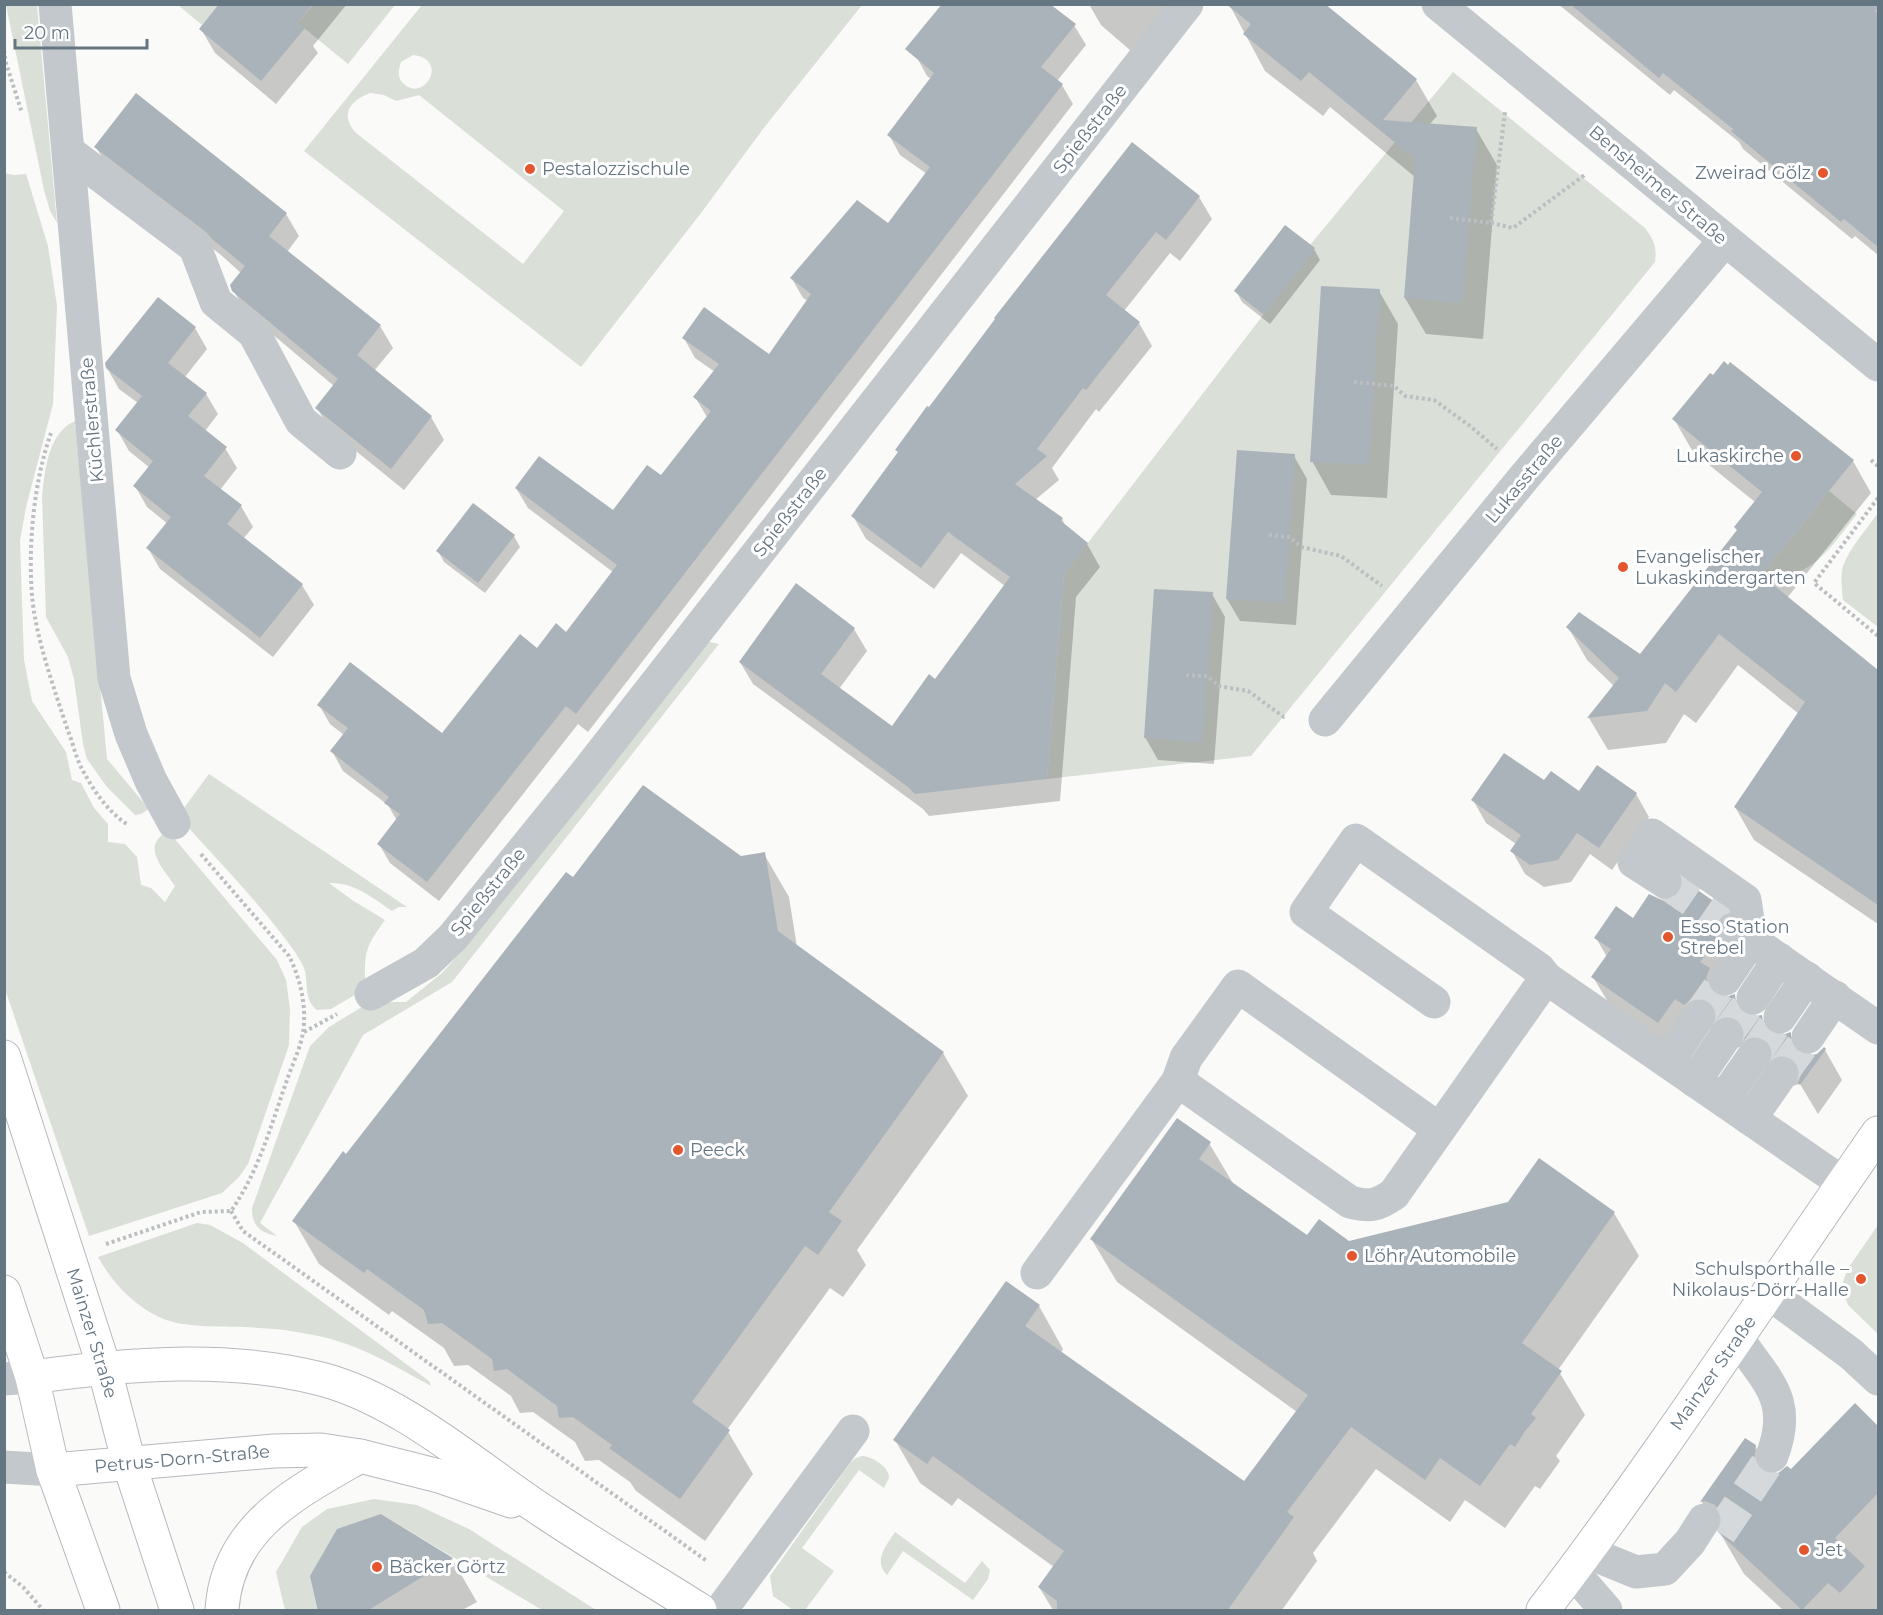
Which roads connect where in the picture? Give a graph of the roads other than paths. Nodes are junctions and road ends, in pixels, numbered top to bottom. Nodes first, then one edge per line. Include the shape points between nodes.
1 (55, 4) edge
2 (1187, 4) edge
3 (1438, 4) edge
4 (69, 152) junction
5 (1725, 240) junction
6 (1878, 365) edge
7 (340, 453) dead end
8 (1325, 720) road end
9 (174, 823) road end
10 (1665, 882) tunnel mouth
11 (1738, 932) junction
12 (1779, 959) junction
13 (1546, 978) junction
14 (1807, 978) junction
15 (1725, 979) tunnel mouth
16 (371, 994) dead end
17 (1753, 998) tunnel mouth
18 (1835, 998) junction
19 (1434, 1002) dead end
20 (1700, 1016) tunnel mouth
21 (1780, 1017) tunnel mouth
22 (1878, 1028) edge
23 (1727, 1034) tunnel mouth
24 (1808, 1037) tunnel mouth
25 (1755, 1054) tunnel mouth
26 (4, 1057) edge
27 (1668, 1062) junction
28 (1782, 1073) tunnel mouth
29 (1178, 1081) junction
30 (1695, 1081) junction
31 (1723, 1100) junction
32 (1750, 1119) junction
33 (1439, 1129) junction
34 (1878, 1133) edge
35 (1843, 1183) junction
36 (1037, 1274) dead end
37 (4, 1293) edge
38 (1770, 1294) junction
39 (1737, 1339) junction
40 (104, 1367) junction
41 (18, 1378) edge
42 (1878, 1380) edge
43 (853, 1431) dead end
44 (1763, 1450) tunnel mouth
45 (360, 1456) junction
46 (129, 1463) junction
47 (4, 1467) edge
48 (53, 1470) junction
49 (546, 1513) junction
50 (1712, 1527) tunnel mouth
51 (1580, 1562) junction
52 (104, 1611) edge
53 (177, 1611) edge
54 (222, 1611) edge
55 (700, 1611) edge
56 (721, 1611) edge
57 (1543, 1611) edge
58 (1606, 1611) edge

1 - 4 street, Küchlerstraße
2 - 16 street, Spießstraße via 453,937 426,963
3 - 5 street, Bensheimer Straße
4 - 7 street via 195,247 216,302 254,333 302,421
4 - 9 street, Küchlerstraße via 114,678 131,734
5 - 6 street, Bensheimer Straße
5 - 8 street, Lukasstraße
10 - 11 street via 1634,862 1652,835 1744,900
11 - 12 street
11 - 15 street
12 - 14 street
12 - 17 street
13 - 19 street via 1539,969 1356,840 1306,912
13 - 27 street
13 - 33 street
14 - 18 street
14 - 21 street
18 - 22 street
18 - 24 street
20 - 27 street
23 - 30 street
25 - 31 street
26 - 40 main road, Mainzer Straße
27 - 30 street
28 - 32 street
29 - 33 street via 1350,1202 1366,1206 1381,1203 1394,1194
29 - 33 street via 1186,1058 1238,986
29 - 36 street
30 - 31 street
31 - 32 street
32 - 35 street
34 - 35 main road, Mainzer Straße
35 - 38 main road, Mainzer Straße
37 - 41 main road
38 - 39 main road, Mainzer Straße
38 - 42 street via 1851,1354
39 - 44 street via 1775,1393
39 - 51 main road, Mainzer Straße
40 - 41 main road, Petrus-Dorn-Straße
40 - 46 main road, Mainzer Straße
40 - 49 main road, Petrus-Dorn-Straße via 202,1364 270,1368 322,1379 387,1406
41 - 48 main road
43 - 56 street
45 - 46 main road, Petrus-Dorn-Straße via 321,1450 274,1451
45 - 49 main road, Petrus-Dorn-Straße via 439,1476
45 - 54 main road via 300,1491 257,1527 232,1563
46 - 48 main road, Petrus-Dorn-Straße
46 - 53 main road, Mainzer Straße
47 - 48 street, Petrus-Dorn-Straße
48 - 52 main road
49 - 55 main road, Petrus-Dorn-Straße
50 - 51 street via 1698,1557 1665,1569 1636,1572
51 - 57 main road, Mainzer Straße
51 - 58 street

